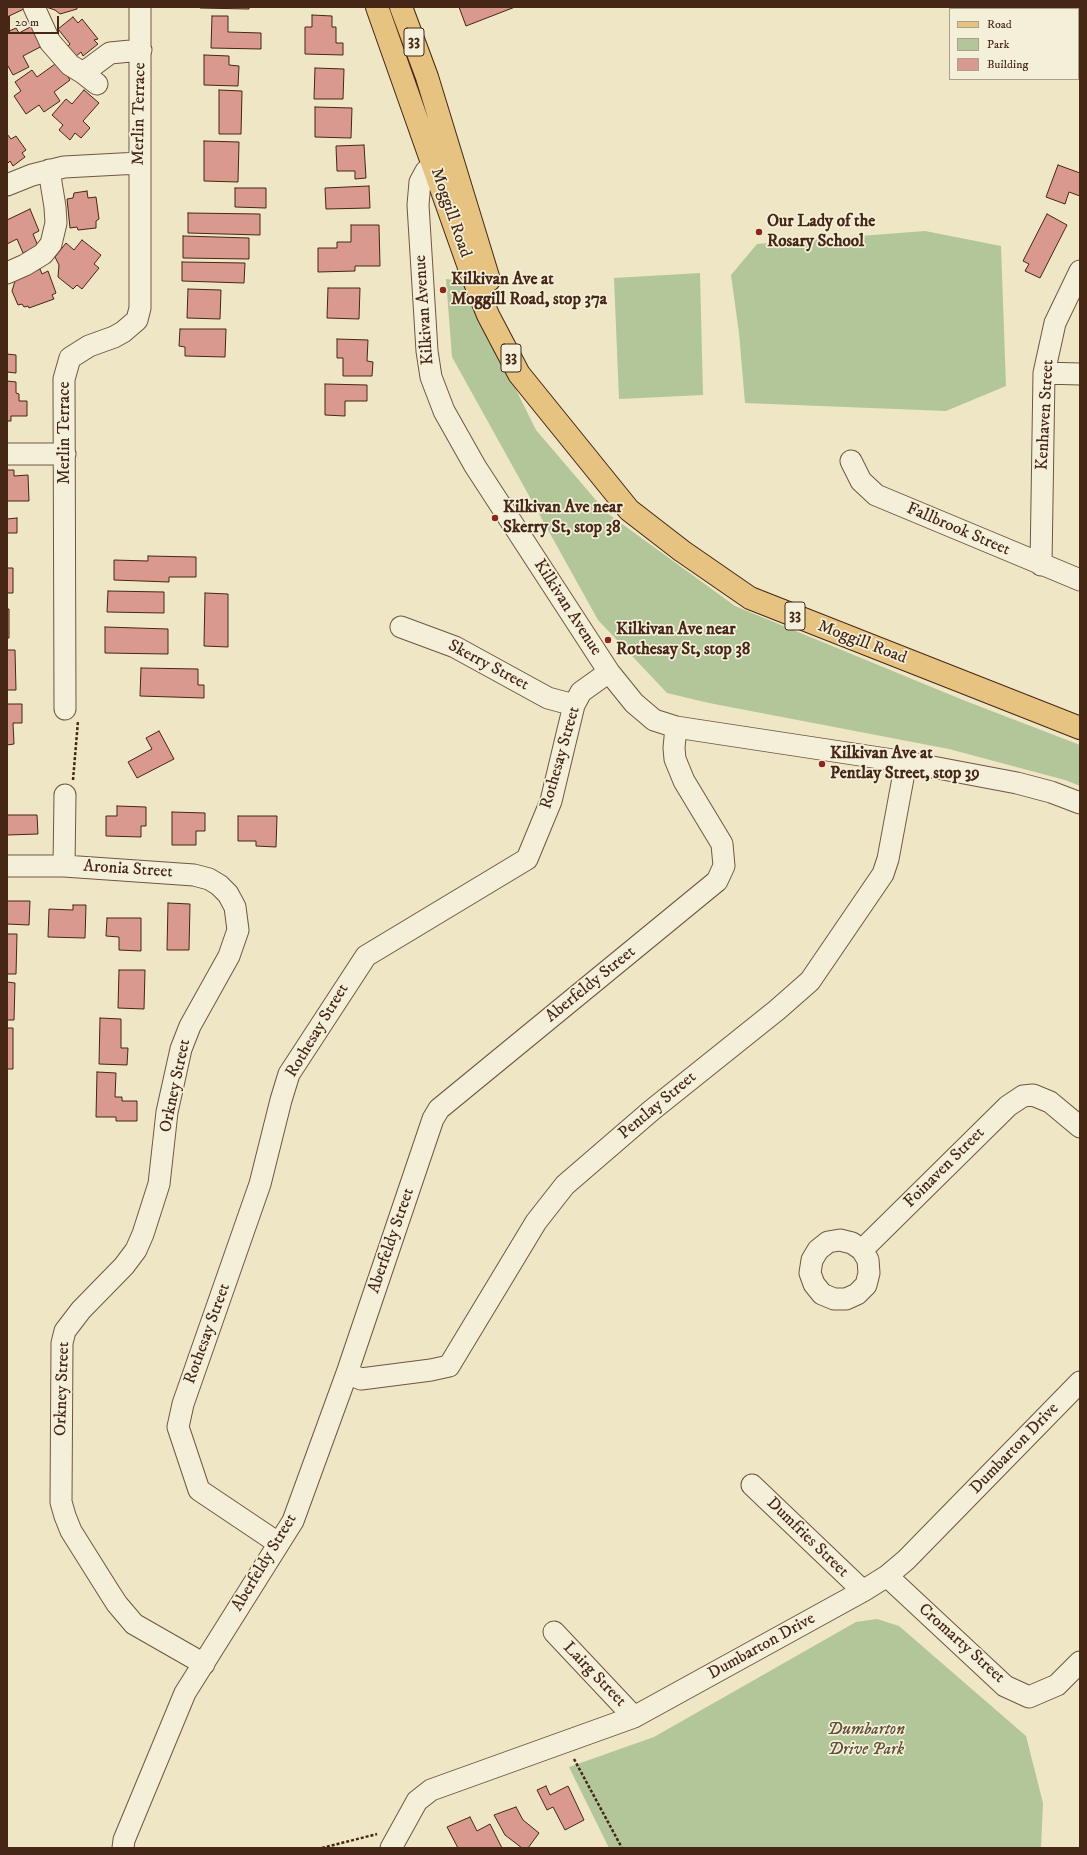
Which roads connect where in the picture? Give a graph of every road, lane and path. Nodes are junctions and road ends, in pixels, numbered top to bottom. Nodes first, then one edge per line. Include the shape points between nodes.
1 (34, 7) edge
2 (140, 7) edge
3 (377, 7) edge
4 (401, 7) edge
5 (141, 50) junction
6 (139, 163) junction
7 (443, 164) junction
8 (49, 170) junction
9 (7, 185) edge
10 (1080, 272) edge
11 (7, 273) edge
12 (1044, 373) junction
13 (1080, 374) edge
14 (7, 454) edge
15 (65, 454) junction
16 (851, 461) dead end
17 (1042, 565) junction
18 (1080, 580) edge
19 (401, 627) dead end
20 (609, 672) junction
21 (574, 706) junction
22 (65, 709) joint
23 (676, 727) junction
24 (1080, 728) edge
25 (906, 762) junction
26 (65, 795) joint
27 (1080, 803) edge
28 (7, 866) edge
29 (64, 866) junction
30 (236, 906) joint
31 (1080, 1127) edge
32 (862, 1250) dead end
33 (347, 1373) junction
34 (1080, 1382) edge
35 (752, 1485) dead end
36 (278, 1543) junction
37 (887, 1576) junction
38 (863, 1591) junction
39 (554, 1632) dead end
40 (1080, 1662) edge
41 (204, 1664) junction
42 (634, 1717) junction
43 (567, 1742) junction
44 (394, 1841) edge
45 (123, 1848) edge
46 (322, 1848) edge
47 (622, 1848) edge

1 - 5 street via 50,42 70,65 90,78 110,53
2 - 5 street, Merlin Terrace
3 - 7 main road, Moggill Road / 33
4 - 7 main road, Moggill Road / 33 via 427,77
5 - 6 street, Merlin Terrace
6 - 8 street
6 - 15 street, Merlin Terrace via 140,308 137,320 114,338 89,346 70,358 64,379
7 - 20 street, Kilkivan Avenue via 426,171 420,182 418,206 430,377 444,411 475,466
7 - 24 main road, Moggill Road / 33 via 508,321 562,426 629,510 750,598
8 - 9 street
8 - 11 street via 56,223 51,244 43,254
10 - 12 street, Kenhaven Street via 1055,323
12 - 13 street
12 - 17 street, Kenhaven Street
14 - 15 street
15 - 22 street, Merlin Terrace
16 - 17 street, Fallbrook Street via 861,481 876,495
17 - 18 street, Fallbrook Street
19 - 21 street, Skerry Street via 455,647 548,698
20 - 21 street, Rothesay Street via 582,692
20 - 23 street, Kilkivan Avenue via 645,713 654,720
21 - 36 street, Rothesay Street via 551,801 527,859 366,956 289,1074 260,1184 183,1404 178,1427 199,1490
22 - 26 path via 78,722 73,786
23 - 25 street, Kilkivan Avenue
23 - 33 street, Aberfeldy Street via 675,759 684,781 722,844 724,866 717,881 439,1109 433,1119
25 - 27 street, Kilkivan Avenue via 1017,783
25 - 33 street, Pentlay Street via 883,874 810,981 565,1185 536,1222 449,1366 362,1379
26 - 29 street
28 - 29 street, Aronia Street
29 - 30 street, Aronia Street via 194,875 219,885
30 - 41 street, Orkney Street via 238,930 229,956 190,1026 181,1049 167,1112 159,1184 143,1234 136,1250 124,1266 81,1310 65,1332 62,1343 61,1502 64,1516 117,1604 134,1624
31 - 32 street, Foinaven Street via 1050,1102 1033,1095 1023,1096 1008,1106
33 - 36 street, Aberfeldy Street via 293,1521
34 - 37 street, Dumbarton Drive via 906,1560
35 - 38 street, Dumfries Street
36 - 41 street, Aberfeldy Street
37 - 38 street, Dumbarton Drive
37 - 40 street, Cromarty Street via 1005,1686 1029,1697 1057,1685
38 - 42 street, Dumbarton Drive
39 - 42 street, Lairg Street
41 - 45 street, Aberfeldy Street via 186,1693 124,1840
42 - 43 street, Dumbarton Drive
43 - 44 street, Dumbarton Drive via 431,1790 417,1801
43 - 47 path
44 - 46 path via 375,1834

